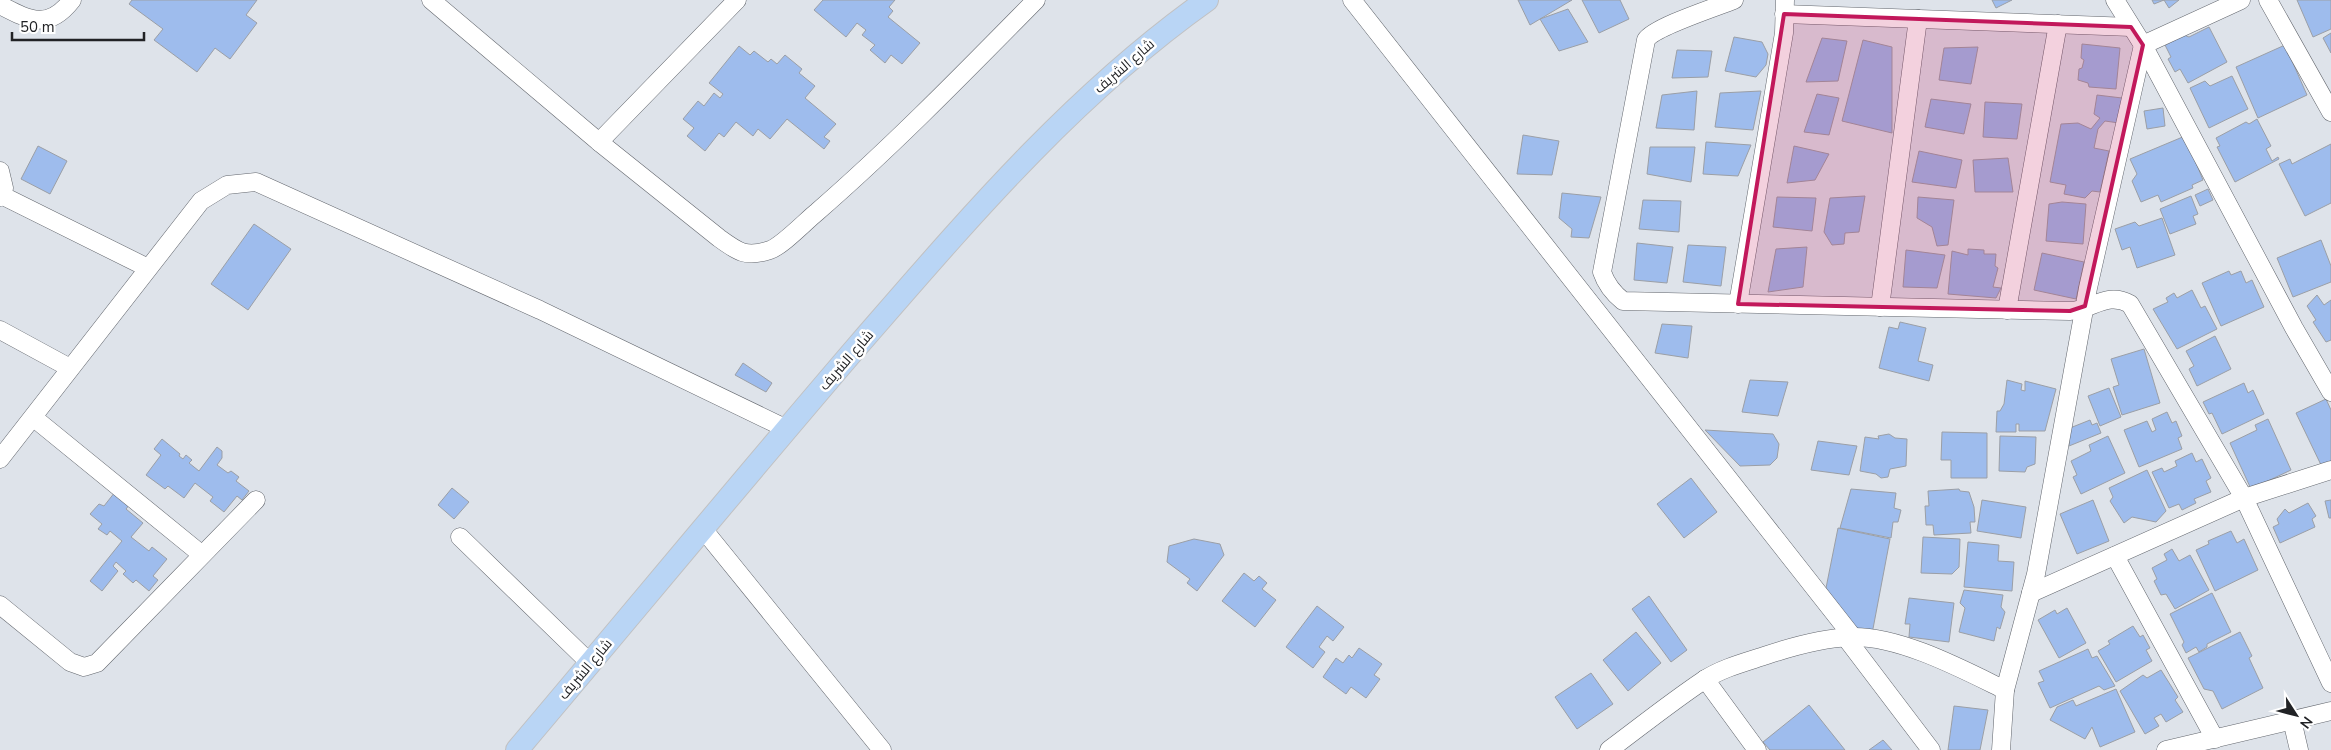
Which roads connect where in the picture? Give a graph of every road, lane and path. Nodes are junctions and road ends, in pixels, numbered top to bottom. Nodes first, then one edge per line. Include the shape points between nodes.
1 (72, 0) edge
2 (431, 0) edge
3 (737, 0) edge
4 (1036, 0) edge
5 (1207, 0) edge
6 (1352, 0) edge
7 (1734, 0) edge
8 (2115, 0) edge
9 (2241, 0) edge
10 (2268, 0) edge
11 (0, 5) edge
12 (1784, 7) edge
13 (1918, 19) junction
14 (2058, 24) junction
15 (2131, 28) junction
16 (2143, 45) junction
17 (2331, 112) edge
18 (599, 142) junction
19 (0, 171) edge
20 (0, 196) edge
21 (148, 268) junction
22 (1738, 304) junction
23 (2085, 306) junction
24 (1880, 307) junction
25 (2007, 310) junction
26 (0, 330) edge
27 (70, 368) junction
28 (2331, 392) edge
29 (34, 418) junction
30 (787, 429) junction
31 (0, 459) edge
32 (2331, 470) edge
33 (2244, 498) junction
34 (256, 500) dead end
35 (703, 529) junction
36 (460, 537) dead end
37 (201, 554) junction
38 (2115, 556) junction
39 (2031, 594) junction
40 (0, 605) edge
41 (1850, 637) junction
42 (590, 663) junction
43 (1705, 679) junction
44 (2331, 682) edge
45 (2005, 690) junction
46 (2331, 711) edge
47 (2292, 720) junction
48 (2215, 739) junction
49 (517, 750) edge
50 (882, 750) edge
51 (1609, 750) edge
52 (1757, 750) edge
53 (1931, 750) edge
54 (2001, 750) edge
55 (2166, 750) edge
56 (2299, 750) edge

1 - 11 street via 54,17 42,21 28,19
2 - 18 street
3 - 18 street
4 - 18 street via 854,180 773,249 754,255 738,252
5 - 30 main road, شارع الشريف via 1110,76 1034,148 956,232
6 - 41 street
7 - 22 street via 1664,28 1646,40 1602,272 1609,288 1623,301
8 - 15 street
9 - 16 street
10 - 17 street
12 - 13 street
12 - 22 street via 1784,33
13 - 14 street
13 - 24 street
14 - 15 street
14 - 25 street
15 - 16 street
16 - 23 street
16 - 28 street
19 - 20 street via 3,180
20 - 21 street
21 - 27 street
21 - 30 street via 201,201 227,185 256,182 540,310
22 - 24 street
23 - 25 street via 2070,311
23 - 33 street via 2115,298 2130,304
23 - 39 street
24 - 25 street
26 - 27 street
27 - 29 street
29 - 31 street
29 - 37 street
30 - 35 main road, شارع الشريف
32 - 33 street
33 - 38 street
33 - 44 street
34 - 37 street
35 - 42 main road, شارع الشريف
35 - 50 street
36 - 42 street
37 - 40 street via 97,663 84,667 70,662
38 - 39 street
38 - 48 street
39 - 45 street
41 - 43 street via 1790,647 1732,666
41 - 45 street via 1888,642 1924,653
41 - 53 street
42 - 49 main road, شارع الشريف
43 - 51 street
43 - 52 street
45 - 54 street
46 - 47 street
47 - 48 street
47 - 56 street
48 - 55 street

